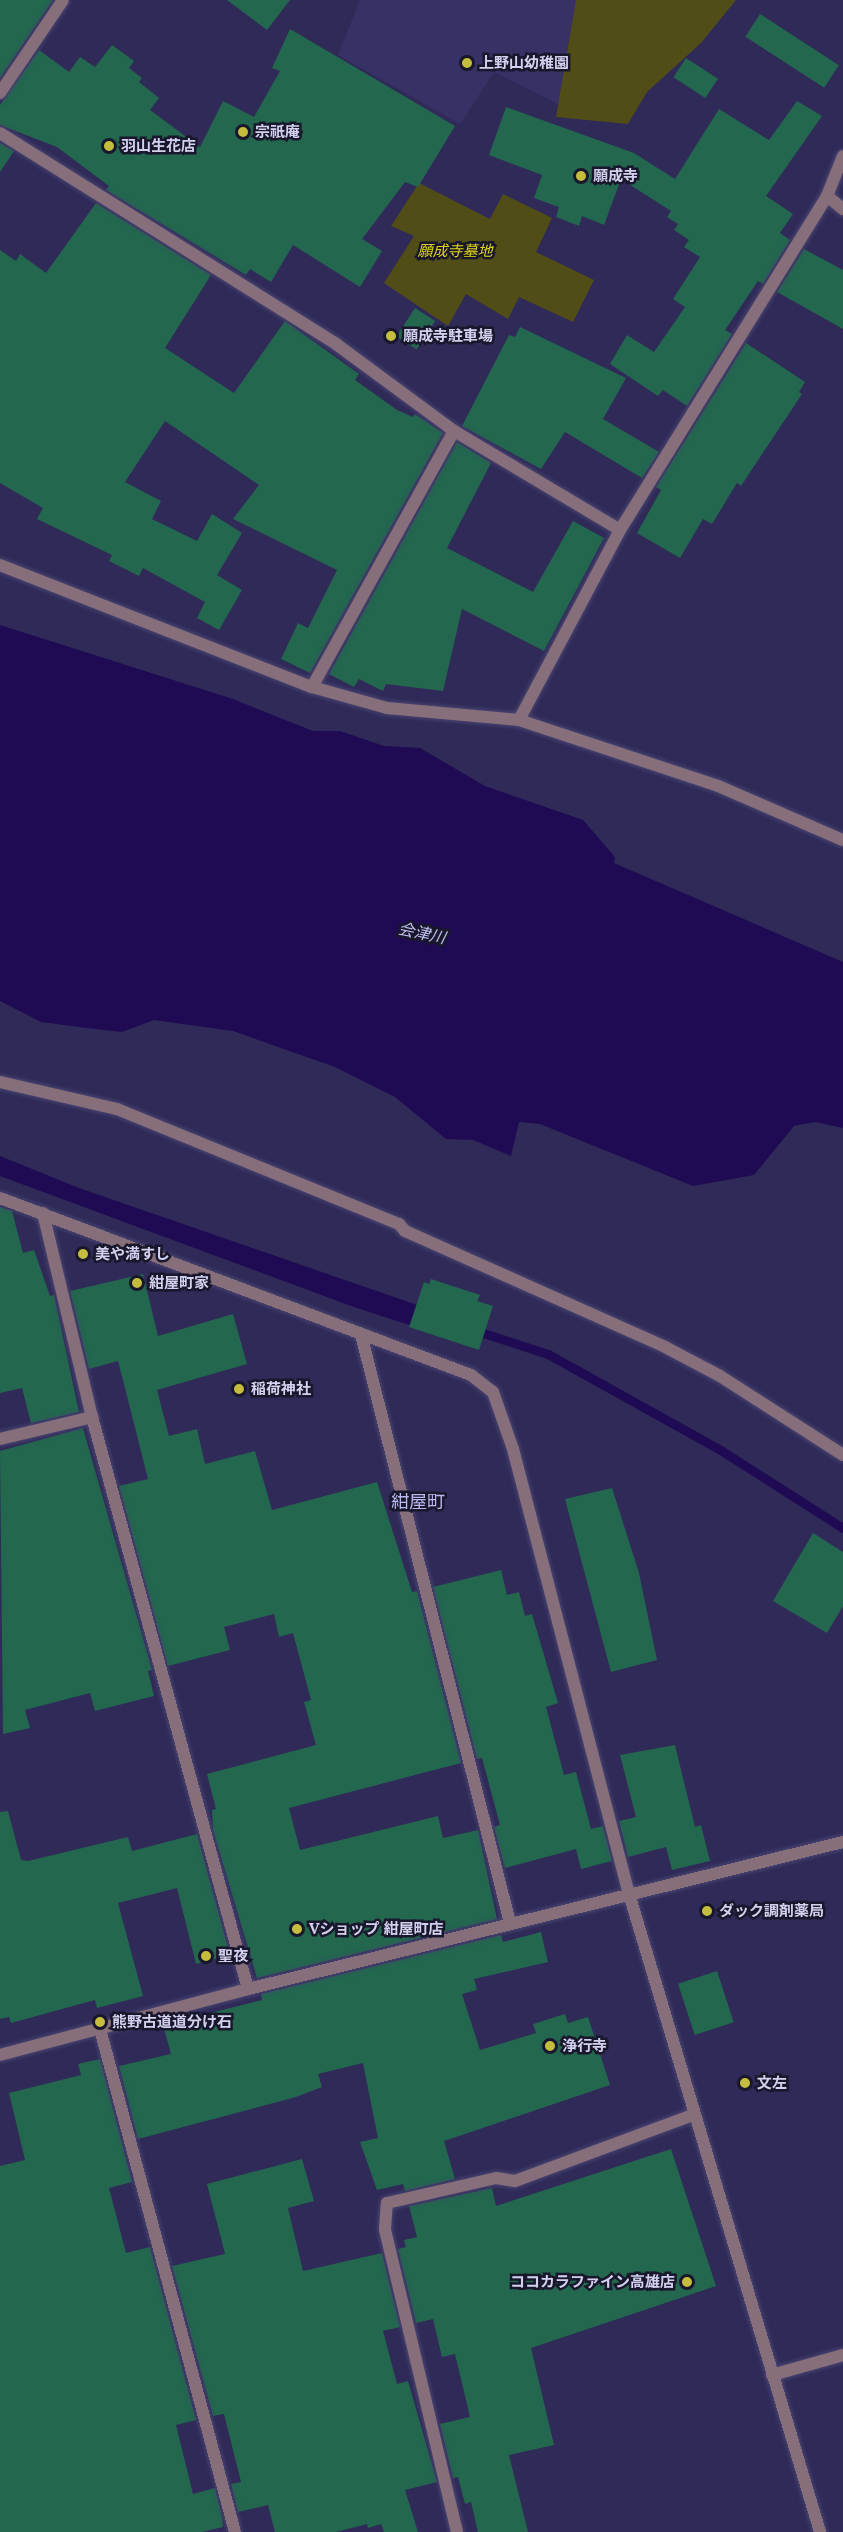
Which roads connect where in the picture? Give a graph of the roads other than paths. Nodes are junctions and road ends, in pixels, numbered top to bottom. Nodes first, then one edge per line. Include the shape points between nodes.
1 (63, 0) edge
2 (0, 93) edge
3 (0, 133) edge
4 (843, 156) edge
5 (827, 196) junction
6 (843, 209) edge
7 (454, 431) junction
8 (620, 530) junction
9 (0, 565) edge
10 (312, 687) junction
11 (519, 720) junction
12 (843, 840) edge
13 (0, 1082) edge
14 (0, 1198) edge
15 (43, 1213) junction
16 (361, 1334) junction
17 (92, 1417) junction
18 (0, 1439) edge
19 (843, 1455) edge
20 (843, 1842) edge
21 (630, 1897) junction
22 (510, 1923) junction
23 (248, 1989) junction
24 (100, 2029) junction
25 (0, 2055) edge
26 (692, 2115) junction
27 (843, 2355) edge
28 (772, 2375) junction
29 (235, 2532) edge
30 (457, 2532) edge
31 (820, 2532) edge

1 - 2 street
3 - 7 street via 336,344
4 - 5 street
5 - 6 street
5 - 8 street
7 - 8 street
7 - 10 street
8 - 11 street
9 - 10 street
10 - 11 street via 387,708
11 - 12 street via 718,786
13 - 19 street via 117,1109 399,1224 405,1231 665,1347 720,1376
14 - 15 street
15 - 16 street
15 - 17 street
16 - 21 street via 471,1375 493,1392 513,1449
16 - 22 street
17 - 18 street
17 - 23 street
20 - 21 street
21 - 22 street
21 - 26 street
22 - 23 street
23 - 24 street
24 - 25 street
24 - 29 street
26 - 28 street
26 - 30 street via 515,2181 496,2178 387,2203 385,2229
27 - 28 street
28 - 31 street

